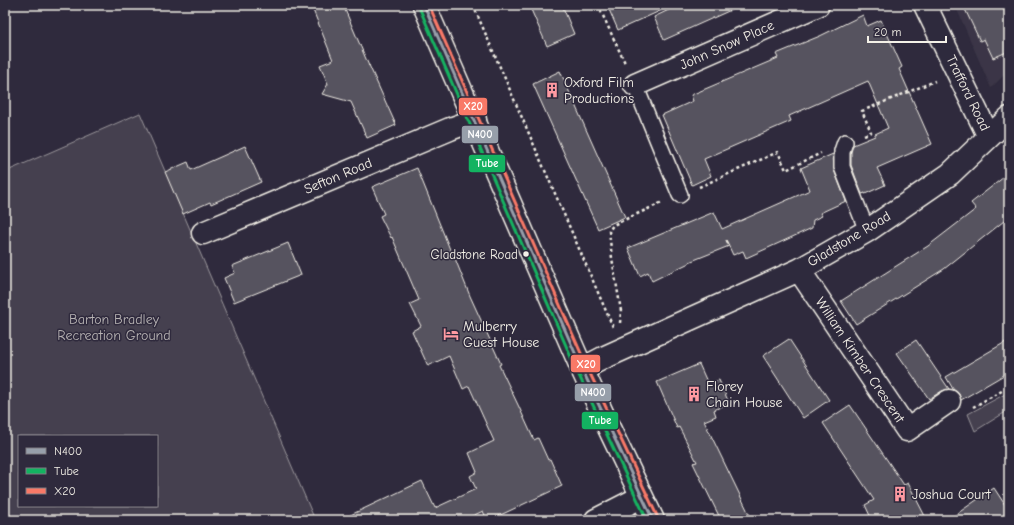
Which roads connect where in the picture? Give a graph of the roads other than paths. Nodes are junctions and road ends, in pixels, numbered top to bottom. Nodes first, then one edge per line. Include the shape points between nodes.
1 (424, 5) edge
2 (818, 5) edge
3 (925, 5) edge
4 (634, 86) joint
5 (1009, 118) edge
6 (474, 120) junction
7 (989, 137) junction
8 (845, 142) road end
9 (680, 195) road end
10 (867, 230) junction
11 (203, 234) dead end
12 (799, 270) junction
13 (582, 369) junction
14 (949, 401) road end
15 (641, 497) junction
16 (596, 520) edge
17 (652, 520) edge

1 - 6 street
2 - 4 street, John Snow Place
3 - 7 street, Trafford Road
4 - 9 lane
5 - 7 street, Gladstone Road
6 - 11 street, Sefton Road
6 - 13 street
7 - 10 street, Gladstone Road via 950,174
8 - 10 lane via 842,167
10 - 12 street, Gladstone Road
12 - 13 street, Gladstone Road
12 - 14 street, William Kimber Crescent via 907,430
13 - 15 street
15 - 16 street
15 - 17 street

